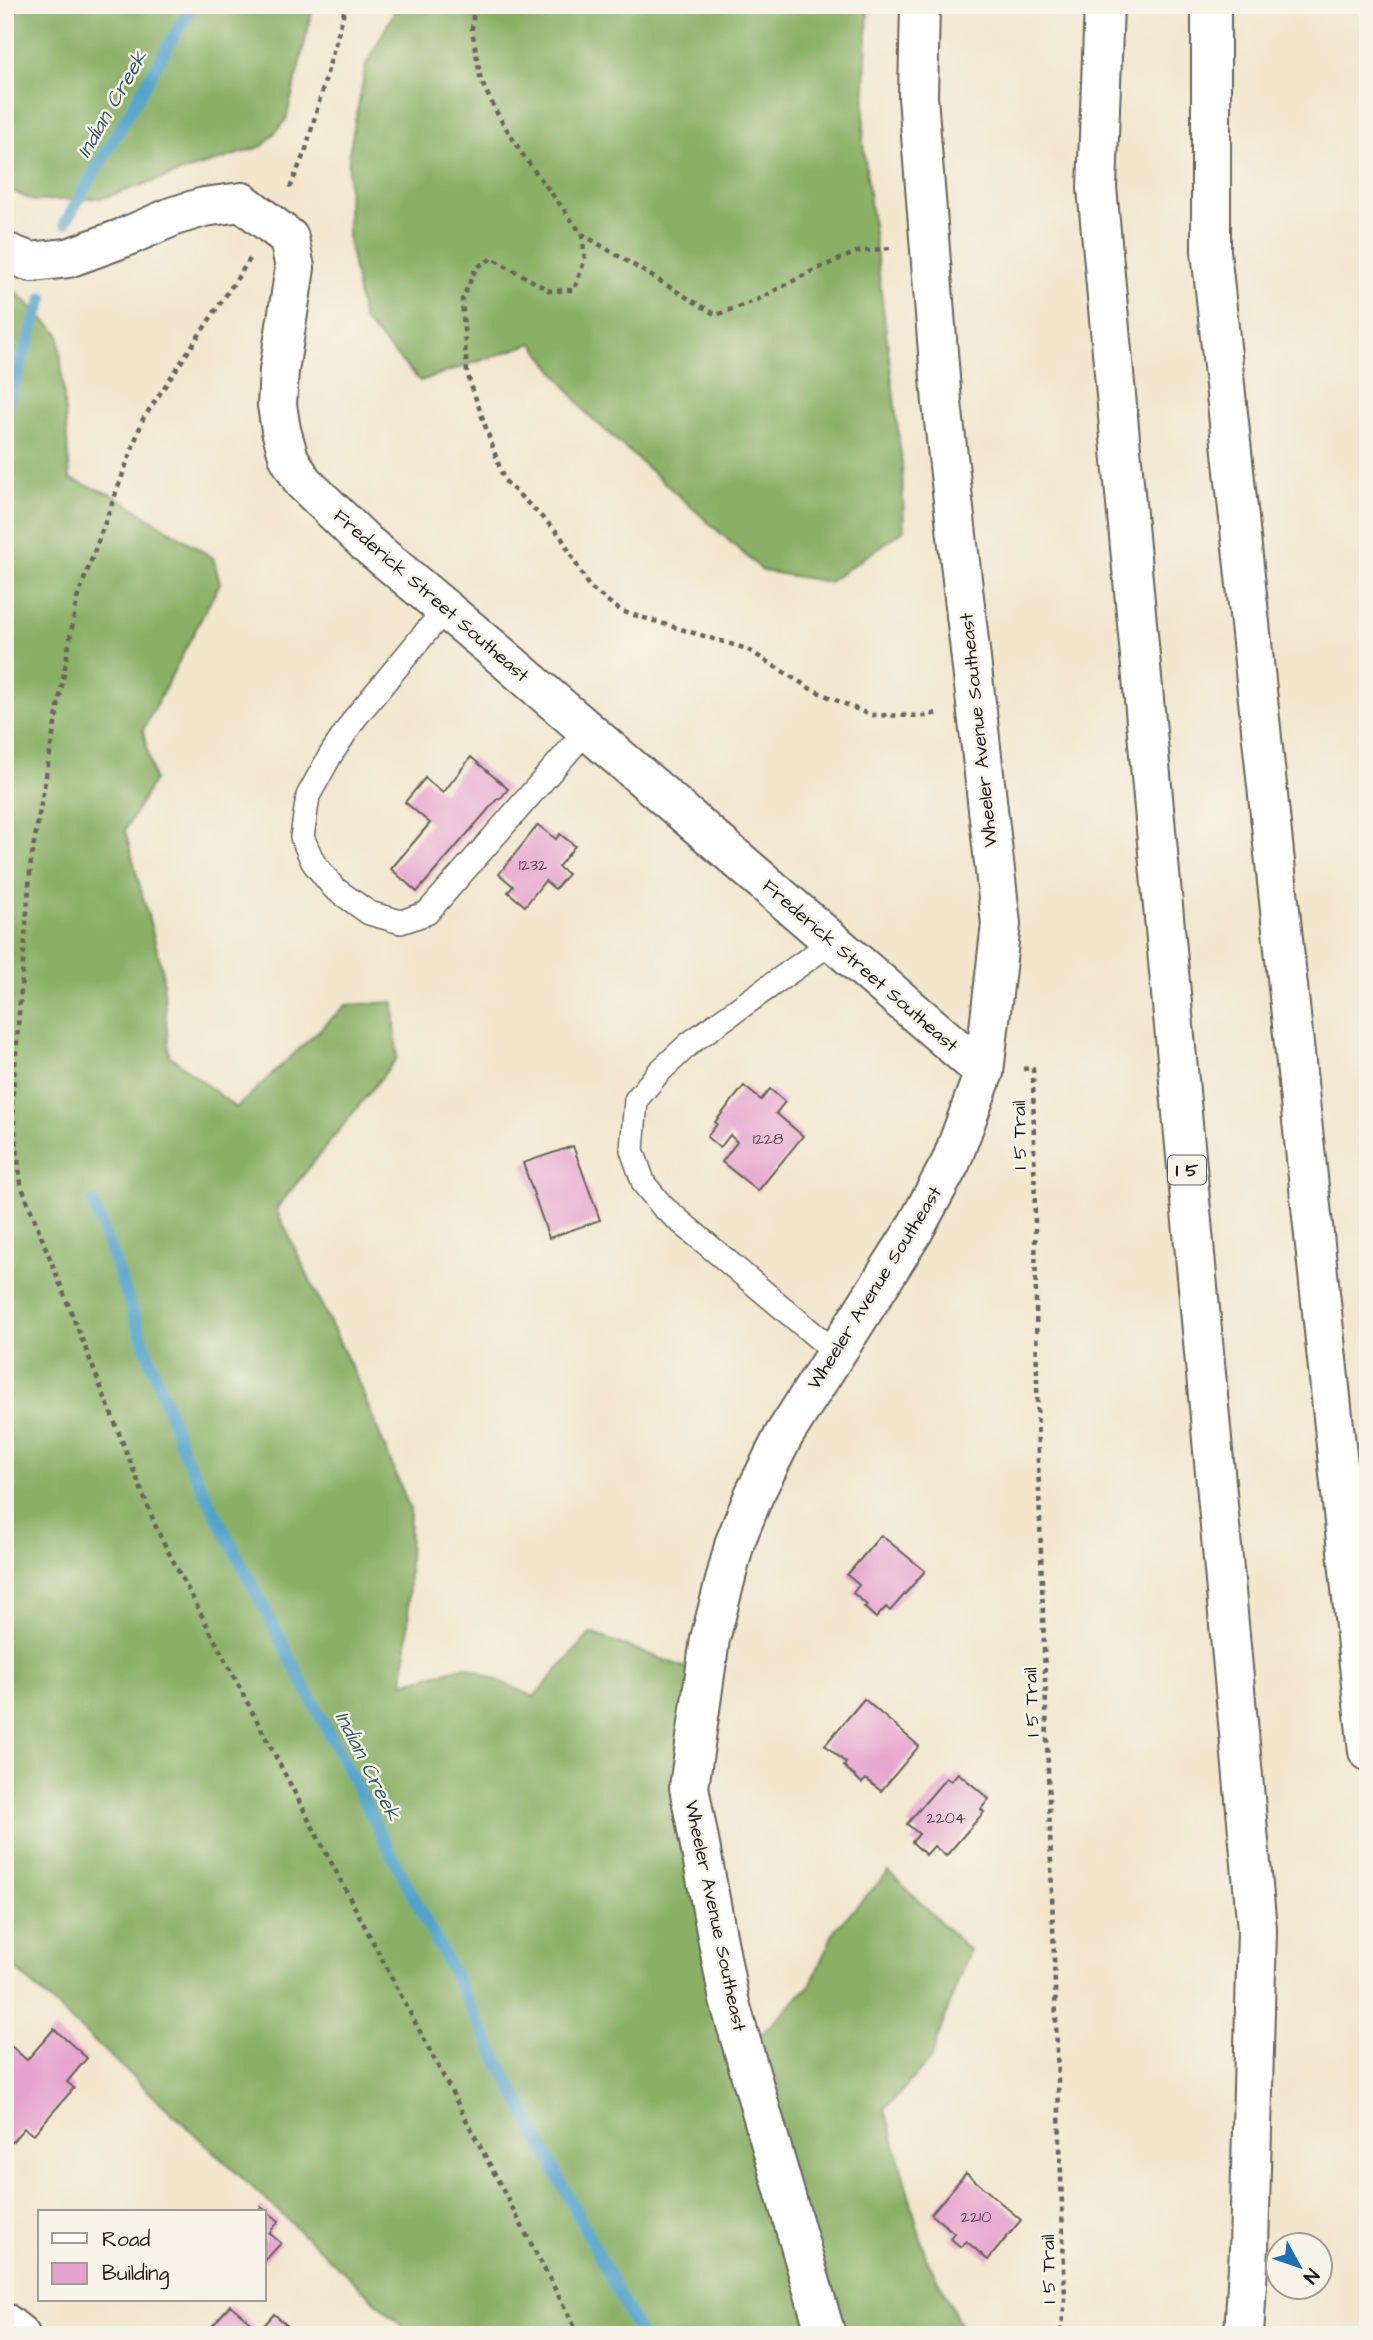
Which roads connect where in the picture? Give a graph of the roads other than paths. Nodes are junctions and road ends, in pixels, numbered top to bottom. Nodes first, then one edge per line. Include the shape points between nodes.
1 (920, 5) edge
2 (1104, 5) edge
3 (1211, 5) edge
4 (5, 252) edge
5 (445, 609) junction
6 (587, 730) junction
7 (832, 942) junction
8 (984, 1072) junction
9 (836, 1353) junction
10 (1368, 1751) edge
11 (5, 2323) edge
12 (20, 2335) edge
13 (826, 2335) edge
14 (1244, 2335) edge

1 - 8 main road, Wheeler Avenue Southeast via 918,97 942,403 1001,924
2 - 14 main road, I 5 via 1097,188 1256,1929
3 - 10 main road via 1211,251
4 - 5 main road, Frederick Street Southeast via 31,262 68,258 174,216 242,202 289,238 295,268 277,405 289,458 303,482 330,510
5 - 6 main road, Frederick Street Southeast
5 - 6 lane via 355,718 308,796 302,837 313,862 334,888 369,913 401,922 427,913
6 - 7 main road, Frederick Street Southeast
7 - 8 main road, Frederick Street Southeast
7 - 9 lane via 690,1043 659,1072 636,1100 632,1150 644,1184 663,1207
8 - 9 main road, Wheeler Avenue Southeast via 951,1162 913,1232
9 - 13 main road, Wheeler Avenue Southeast via 784,1435 735,1542 710,1639 688,1787 729,2000
11 - 12 main road

